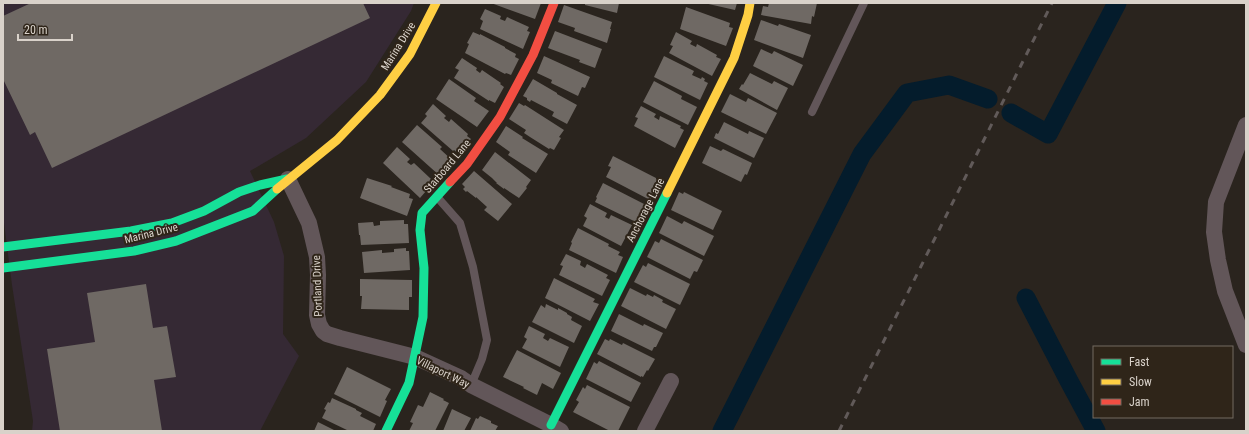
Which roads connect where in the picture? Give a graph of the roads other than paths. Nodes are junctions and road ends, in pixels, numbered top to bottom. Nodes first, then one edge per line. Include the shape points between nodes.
1 (436, 3) edge
2 (554, 3) edge
3 (750, 3) edge
4 (864, 3) edge
5 (812, 112) dead end
6 (1246, 125) edge
7 (288, 179) junction
8 (437, 197) junction
9 (3, 247) edge
10 (3, 268) edge
11 (320, 327) joint
12 (1246, 345) edge
13 (415, 357) junction
14 (671, 381) dead end
15 (471, 385) junction
16 (556, 428) edge
17 (386, 431) edge
18 (645, 431) edge

1 - 7 street, Marina Drive via 410,54 380,95 337,140
2 - 8 street, Starboard Lane via 533,55 500,117 467,164
3 - 16 street, Anchorage Lane via 734,58
4 - 5 lane
6 - 12 street via 1216,202 1214,232 1225,291
7 - 9 street, Marina Drive via 239,192 204,211 172,223 132,231
7 - 10 street, Marina Drive via 253,211 176,241 134,251
7 - 11 street, Portland Drive via 309,223 317,257 317,315
8 - 13 street, Starboard Lane via 422,213 420,230 424,268 423,317
8 - 15 lane via 460,224 473,267 486,340 482,359
11 - 13 street, Villaport Way via 327,334
13 - 15 street, Villaport Way
13 - 17 street, Starboard Lane via 409,383
14 - 18 street
15 - 16 street, Villaport Way

